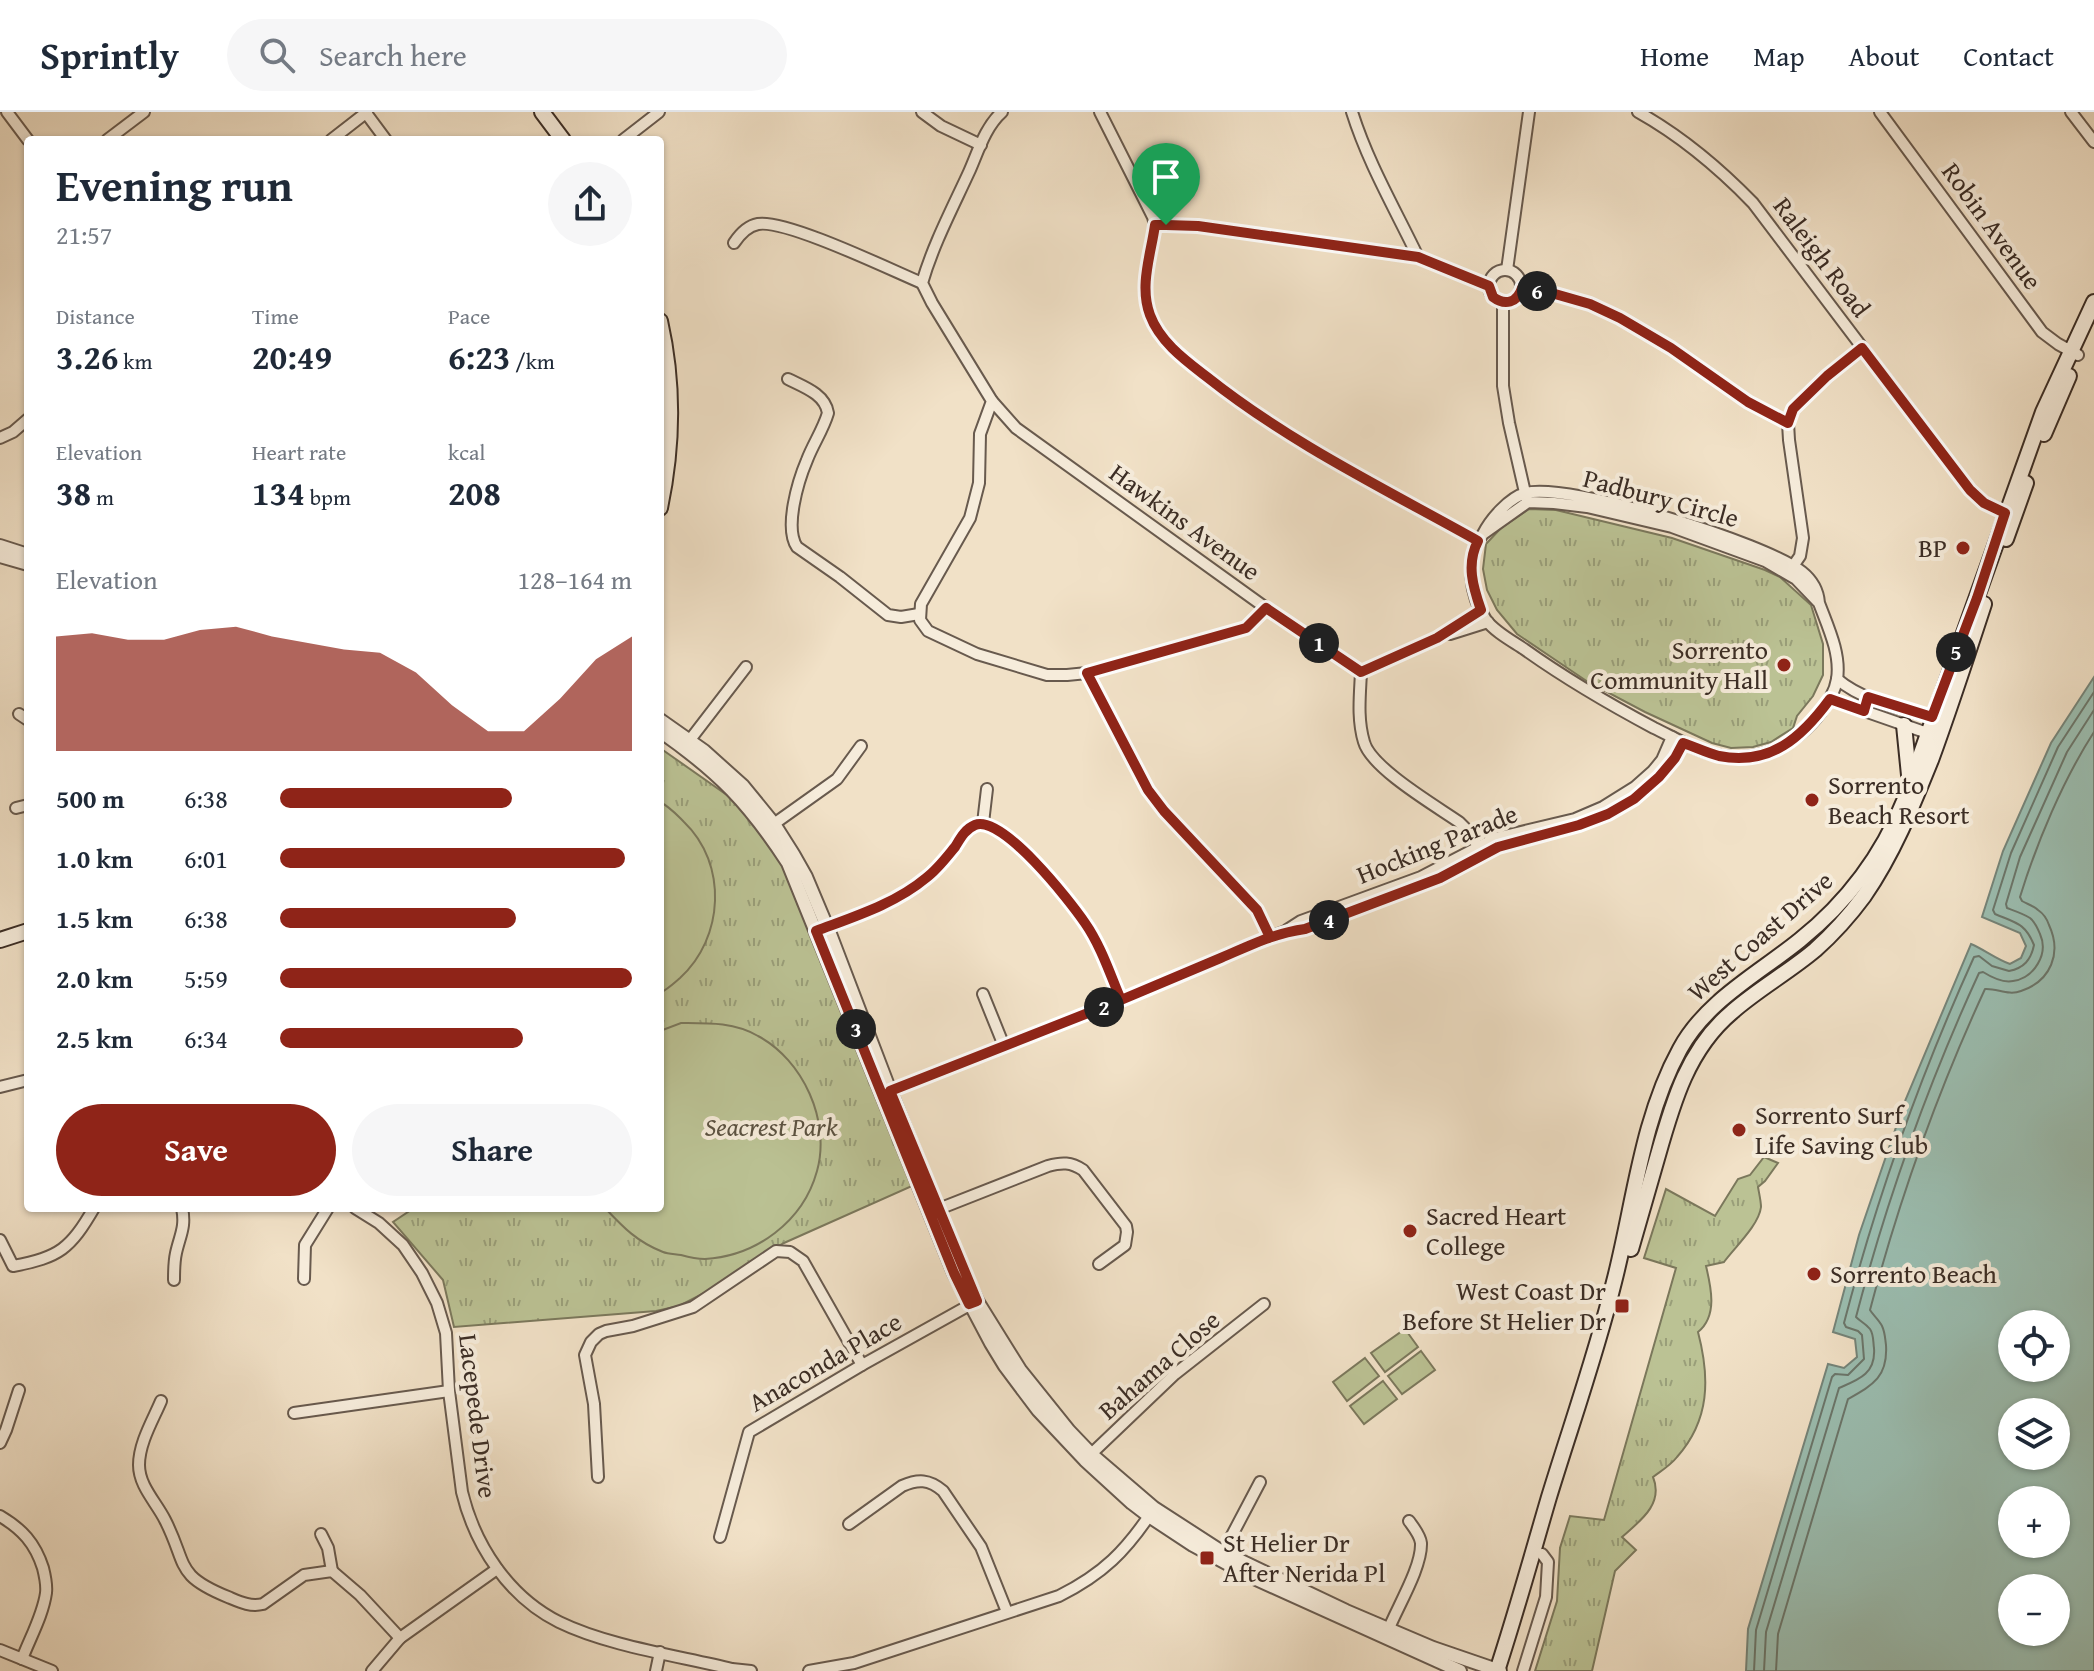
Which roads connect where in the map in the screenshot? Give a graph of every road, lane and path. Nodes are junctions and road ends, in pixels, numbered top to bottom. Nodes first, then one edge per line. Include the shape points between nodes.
1 (144, 112) edge
2 (542, 112) edge
3 (552, 112) edge
4 (659, 112) edge
5 (922, 112) edge
6 (1002, 112) edge
7 (1100, 112) edge
8 (1352, 112) edge
9 (1529, 112) edge
10 (1638, 112) edge
11 (1880, 112) edge
12 (2071, 112) edge
13 (367, 113) edge
14 (9, 115) edge
15 (0, 125) edge
16 (25, 136) edge
17 (112, 136) edge
18 (336, 136) edge
19 (383, 136) edge
20 (560, 136) edge
21 (570, 136) edge
22 (628, 136) edge
23 (2094, 142) edge
24 (981, 145) junction
25 (1155, 225) junction
26 (734, 243) dead end
27 (1418, 257) junction
28 (1507, 270) junction
29 (922, 283) junction
30 (1489, 286) junction
31 (1522, 288) junction
32 (2094, 302) edge
33 (1503, 303) junction
34 (2094, 322) edge
35 (664, 345) edge
36 (1862, 348) junction
37 (2075, 353) junction
38 (788, 379) dead end
39 (992, 401) junction
40 (24, 422) edge
41 (1788, 423) junction
42 (0, 438) edge
43 (664, 481) edge
44 (1526, 498) junction
45 (2010, 514) junction
46 (1480, 538) junction
47 (0, 546) edge
48 (24, 554) edge
49 (0, 556) edge
50 (24, 563) edge
51 (1790, 570) junction
52 (1266, 608) junction
53 (1481, 610) junction
54 (921, 620) junction
55 (1488, 622) junction
56 (1437, 638) junction
57 (746, 667) dead end
58 (1361, 672) junction
59 (1087, 673) junction
60 (1837, 679) junction
61 (1868, 697) junction
62 (1830, 699) junction
63 (1864, 711) junction
64 (1938, 719) junction
65 (664, 724) edge
66 (1904, 725) junction
67 (664, 733) edge
68 (1933, 735) junction
69 (1672, 737) junction
70 (1683, 743) junction
71 (687, 744) junction
72 (861, 746) dead end
73 (1911, 779) junction
74 (987, 789) dead end
75 (24, 806) edge
76 (16, 808) dead end
77 (983, 823) junction
78 (770, 826) junction
79 (1481, 850) junction
80 (821, 929) junction
81 (24, 932) edge
82 (1270, 937) junction
83 (0, 940) edge
84 (24, 941) edge
85 (0, 950) edge
86 (983, 994) dead end
87 (1121, 1000) junction
88 (1004, 1046) junction
89 (24, 1081) edge
90 (0, 1087) edge
91 (886, 1092) junction
92 (934, 1210) junction
93 (92, 1212) edge
94 (182, 1212) edge
95 (326, 1212) edge
96 (361, 1212) edge
97 (0, 1240) edge
98 (1099, 1264) dead end
99 (304, 1279) dead end
100 (174, 1280) dead end
101 (973, 1303) junction
102 (1264, 1304) dead end
103 (862, 1365) junction
104 (19, 1390) dead end
105 (449, 1391) junction
106 (161, 1401) dead end
107 (294, 1413) dead end
108 (0, 1443) edge
109 (1088, 1457) junction
110 (598, 1477) dead end
111 (1260, 1482) dead end
112 (1152, 1512) junction
113 (0, 1516) edge
114 (1409, 1521) dead end
115 (849, 1524) dead end
116 (321, 1534) dead end
117 (720, 1537) dead end
118 (1542, 1554) junction
119 (1220, 1556) junction
120 (497, 1569) junction
121 (332, 1571) junction
122 (1007, 1612) junction
123 (1387, 1633) junction
124 (400, 1638) junction
125 (0, 1650) edge
126 (660, 1652) junction
127 (22, 1659) junction
128 (856, 1667) edge
129 (52, 1671) edge
130 (372, 1671) edge
131 (656, 1671) edge
132 (751, 1671) edge
133 (809, 1671) edge
134 (1460, 1671) edge
135 (1500, 1671) edge
136 (1523, 1671) edge

1 - 17 street
2 - 20 main road
3 - 21 main road
4 - 22 street
5 - 24 street
6 - 24 street
7 - 25 street
8 - 27 street via 1361,142
9 - 28 street
10 - 36 street, Raleigh Road via 1688,144 1753,203
11 - 37 street, Robin Avenue via 2042,332
12 - 23 street
13 - 18 street
13 - 19 street
14 - 15 street
14 - 16 street
24 - 29 street
25 - 27 street via 1198,226
25 - 46 street via 1146,303 1156,328 1180,356 1287,434
26 - 29 street via 752,225 772,225
27 - 30 street
28 - 30 street via 1493,275
28 - 31 street via 1517,275
29 - 39 street, Hawkins Avenue
30 - 33 street
31 - 33 street via 1517,298
31 - 41 street via 1590,304 1620,318
32 - 37 main road, West Coast Drive
33 - 44 street via 1503,386
34 - 37 main road, West Coast Drive
35 - 43 main road via 671,413
36 - 41 street via 1793,409
36 - 45 street, Raleigh Road via 1970,490
37 - 45 main road, West Coast Drive
38 - 54 street via 819,396 828,413 806,462 791,517 792,540 888,615
39 - 52 street, Hawkins Avenue via 1016,428
39 - 54 street via 980,434 979,483 970,518 921,604
40 - 42 street
41 - 51 street via 1803,538
44 - 46 street
44 - 51 street, Padbury Circle via 1556,493 1674,519 1769,554
45 - 64 main road, West Coast Drive via 1964,669
46 - 53 street, Padbury Circle via 1471,568
47 - 48 street
49 - 50 street
51 - 60 street, Padbury Circle via 1812,582 1819,596 1834,646
52 - 58 street, Hawkins Avenue
52 - 59 street via 1246,628
53 - 55 street, Padbury Circle
53 - 56 street
54 - 59 street via 935,636 977,654 1039,673
55 - 56 street
55 - 69 street, Padbury Circle via 1575,684
56 - 58 street
57 - 71 street
58 - 79 street via 1360,715 1369,753 1459,822
59 - 82 street via 1148,790 1257,910
60 - 61 street
60 - 62 street, Padbury Circle
61 - 63 street
61 - 64 street
62 - 63 street
62 - 70 street, Padbury Circle via 1803,733 1764,754 1719,756
63 - 66 street
64 - 68 main road, West Coast Drive
65 - 71 street
66 - 68 street
66 - 73 main road
67 - 71 street
68 - 73 main road, West Coast Drive
68 - 118 main road, West Coast Drive via 1915,801 1859,903 1814,950 1732,1011 1687,1068
69 - 70 street, Padbury Circle
69 - 79 street, Hocking Parade via 1653,771 1620,798 1575,819 1496,838
70 - 79 street, Hocking Parade via 1659,777 1616,810
71 - 78 street
72 - 78 street via 827,787
73 - 135 main road, West Coast Drive via 1889,833 1847,895 1814,928 1706,1013 1670,1068 1652,1117 1601,1330
74 - 77 street
75 - 76 street
77 - 80 street via 963,834 916,886
77 - 87 street via 1026,853 1085,923
78 - 80 street
79 - 82 street, Hocking Parade via 1440,878
80 - 91 street
81 - 83 main road
82 - 87 street, Hocking Parade
84 - 85 main road
86 - 88 street
87 - 88 street, Hocking Parade
88 - 91 street, Hocking Parade
89 - 90 street
91 - 92 street
92 - 98 street via 1065,1162 1083,1170 1127,1232 1125,1245
92 - 101 street via 954,1273
93 - 97 street via 74,1240 39,1261 13,1266
94 - 100 street
95 - 99 street via 305,1245
96 - 105 street, Lacepede Drive via 392,1234 431,1289 446,1333
101 - 103 street, Anaconda Place
101 - 109 street via 1005,1366 1057,1431
102 - 109 street, Bahama Close via 1175,1374
103 - 110 street via 803,1261 776,1251 693,1307 606,1331 591,1342 585,1355
103 - 117 street, Anaconda Place via 749,1432
104 - 108 street
105 - 107 street
105 - 120 street, Lacepede Drive via 465,1507
106 - 121 street via 140,1456 140,1475 188,1574 211,1590 257,1606 304,1575
109 - 112 street
111 - 119 street
112 - 119 street
112 - 122 street via 1098,1573 1059,1596
113 - 127 street via 30,1540 46,1583
114 - 123 street via 1421,1546
115 - 122 street via 911,1482 937,1486 981,1547
116 - 121 street
118 - 135 main road, West Coast Drive
118 - 136 street via 1548,1562 1546,1597
119 - 123 street
120 - 124 street
120 - 126 street, Lacepede Drive via 524,1598 560,1623
121 - 124 street
122 - 128 street
123 - 134 street
123 - 135 street
124 - 130 street
125 - 127 street
126 - 131 street
126 - 132 street, Lacepede Drive
127 - 129 street
128 - 133 street

